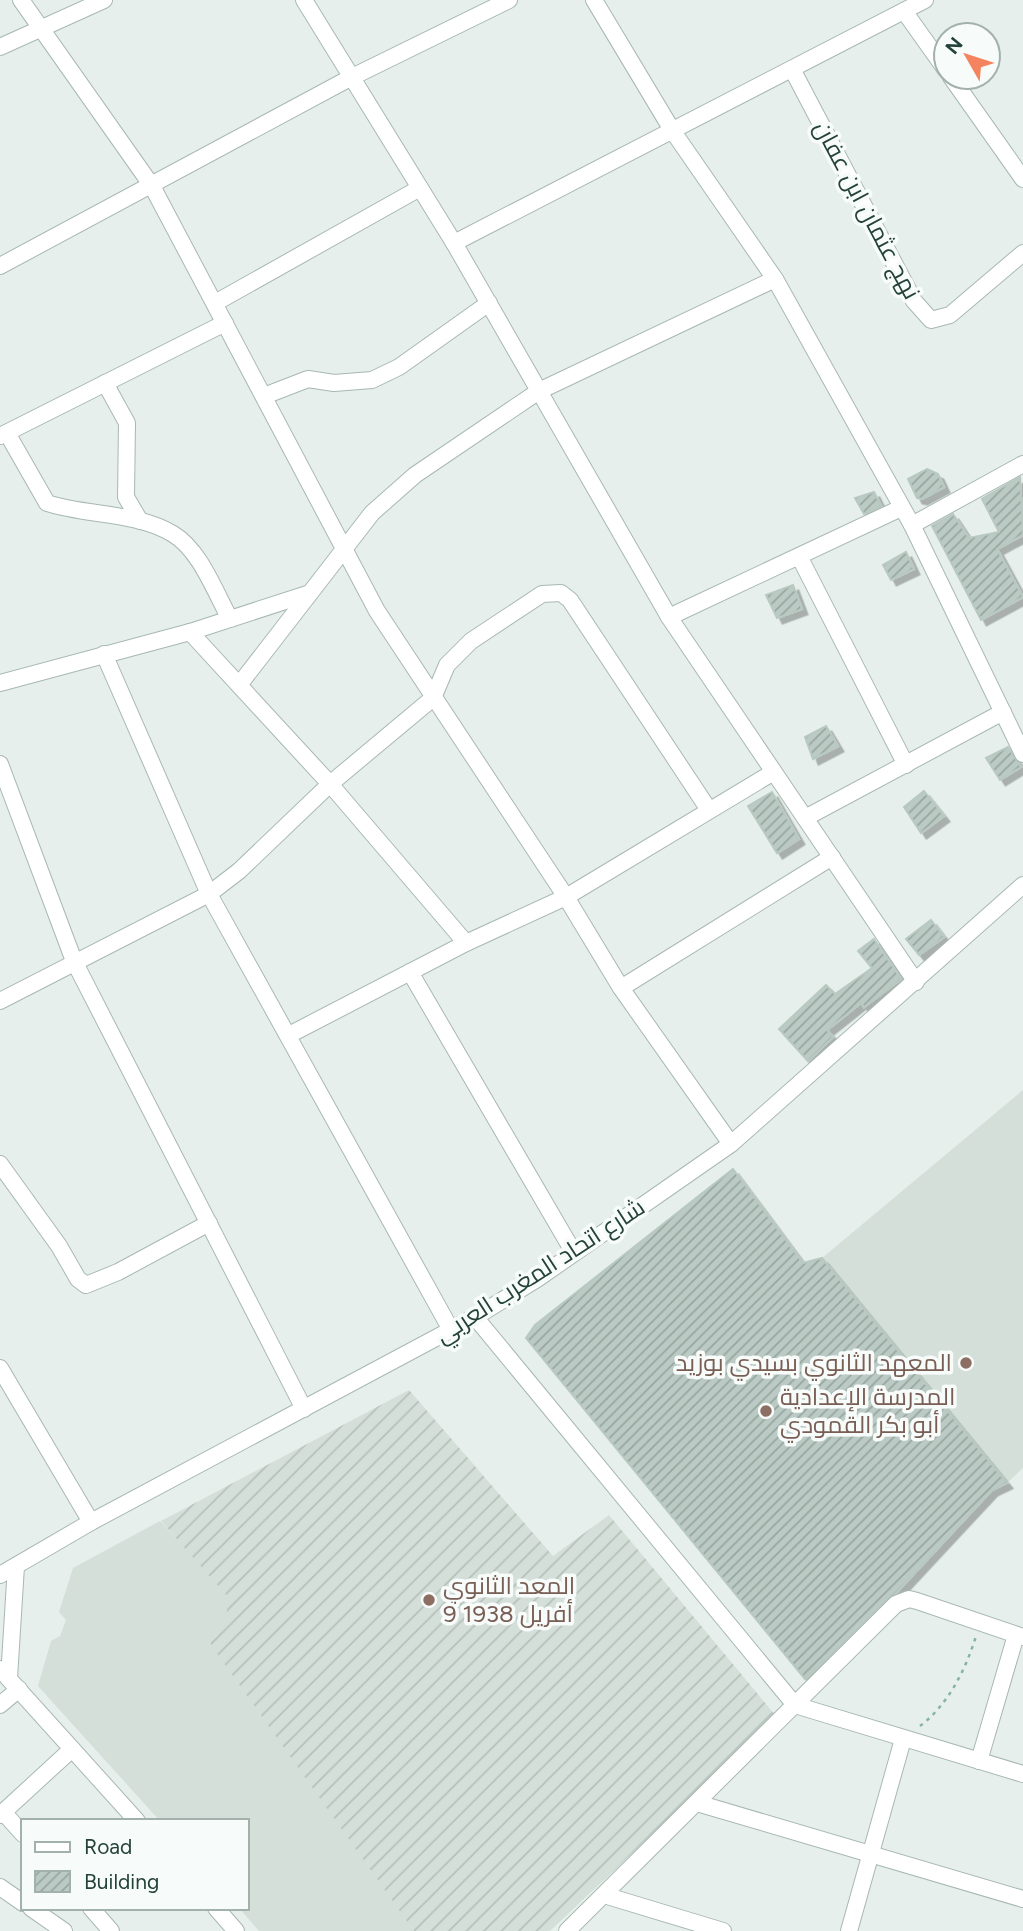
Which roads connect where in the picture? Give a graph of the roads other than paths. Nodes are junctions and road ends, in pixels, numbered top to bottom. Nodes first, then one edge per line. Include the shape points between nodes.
1 (21, 0) edge
2 (104, 0) edge
3 (304, 0) edge
4 (509, 0) edge
5 (594, 0) edge
6 (925, 0) edge
7 (904, 11) junction
8 (40, 29) junction
9 (0, 47) edge
10 (932, 50) edge
11 (792, 69) junction
12 (350, 78) junction
13 (961, 91) edge
14 (672, 130) junction
15 (1023, 179) edge
16 (152, 187) junction
17 (420, 188) junction
18 (454, 243) junction
19 (1023, 253) edge
20 (0, 266) edge
21 (775, 279) junction
22 (215, 303) junction
23 (489, 303) junction
24 (225, 323) junction
25 (106, 383) junction
26 (539, 391) junction
27 (264, 396) junction
28 (4, 435) edge
29 (1023, 464) edge
30 (901, 508) junction
31 (140, 521) junction
32 (912, 525) junction
33 (345, 547) junction
34 (800, 558) junction
35 (311, 593) junction
36 (669, 617) junction
37 (230, 619) junction
38 (190, 632) junction
39 (103, 654) junction
40 (0, 683) edge
41 (239, 685) junction
42 (433, 698) junction
43 (1003, 712) junction
44 (1023, 754) edge
45 (0, 764) edge
46 (906, 765) junction
47 (772, 773) junction
48 (330, 784) junction
49 (709, 810) junction
50 (804, 818) junction
51 (831, 857) junction
52 (1023, 885) edge
53 (209, 894) junction
54 (566, 897) junction
55 (1007, 902) junction
56 (1023, 909) edge
57 (466, 943) junction
58 (74, 961) junction
59 (410, 972) junction
60 (916, 982) junction
61 (621, 988) junction
62 (0, 1002) edge
63 (289, 1035) junction
64 (731, 1144) junction
65 (0, 1164) edge
66 (209, 1223) junction
67 (574, 1253) junction
68 (475, 1317) junction
69 (451, 1330) junction
70 (0, 1368) edge
71 (303, 1409) junction
72 (91, 1522) junction
73 (16, 1566) junction
74 (0, 1575) edge
75 (1019, 1636) edge
76 (9, 1679) edge
77 (0, 1705) edge
78 (794, 1705) junction
79 (903, 1739) junction
80 (72, 1748) junction
81 (979, 1761) junction
82 (1023, 1774) edge
83 (697, 1803) junction
84 (1, 1814) edge
85 (135, 1819) edge
86 (21, 1832) edge
87 (872, 1853) junction
88 (0, 1887) edge
89 (604, 1895) junction
90 (1023, 1899) edge
91 (21, 1902) edge
92 (34, 1910) edge
93 (93, 1910) edge
94 (218, 1910) edge
95 (64, 1931) edge
96 (111, 1931) edge
97 (236, 1931) edge
98 (567, 1931) edge
99 (723, 1931) edge
100 (849, 1931) edge

1 - 8 street
2 - 8 street
3 - 12 street
4 - 12 street
5 - 14 street
6 - 7 street
7 - 10 street
7 - 11 street
8 - 9 street
8 - 16 street
11 - 14 street
11 - 19 street, نهج عثمان ابن عفان via 914,301 931,320 950,314
12 - 16 street
12 - 17 street
13 - 15 street
14 - 18 street
14 - 21 street
16 - 20 street
16 - 22 street
17 - 18 street
17 - 22 street
18 - 23 street
21 - 26 street
21 - 30 street
22 - 24 street
23 - 26 street
23 - 27 street via 399,367 372,380 334,383 308,379
24 - 25 street
24 - 27 street
25 - 28 street
25 - 31 street via 127,424 126,497
26 - 33 street via 415,475 372,513
26 - 36 street
27 - 33 street
28 - 31 street via 47,503
29 - 32 street
30 - 32 street
30 - 34 street
31 - 37 street via 174,534 195,557
32 - 43 street
33 - 35 street
33 - 42 street via 377,611
34 - 36 street
34 - 46 street
35 - 37 street
35 - 41 street
36 - 47 street
37 - 38 street
38 - 39 street
38 - 41 street
39 - 40 street
39 - 53 street
41 - 48 street
42 - 48 street
42 - 49 street via 447,664 471,641 522,606 549,592 561,593
42 - 54 street
43 - 44 street
43 - 46 street
45 - 58 street
46 - 50 street
47 - 49 street
47 - 50 street
48 - 53 street
48 - 57 street
49 - 54 street
50 - 51 street
51 - 60 street
51 - 61 street
52 - 55 street, شارع اتحاد المغرب العربي
53 - 58 street
53 - 63 street
54 - 57 street
54 - 61 street
55 - 56 street
55 - 60 street, شارع اتحاد المغرب العربي
57 - 59 street
58 - 62 street
58 - 66 street
59 - 63 street
59 - 67 street
60 - 64 street, شارع اتحاد المغرب العربي
61 - 64 street
63 - 69 street
64 - 67 street, شارع اتحاد المغرب العربي
65 - 66 street via 78,1279 86,1284
66 - 71 street
67 - 68 street, شارع اتحاد المغرب العربي
68 - 69 street, شارع اتحاد المغرب العربي
68 - 78 street
69 - 71 street, شارع اتحاد المغرب العربي
70 - 72 street
71 - 72 street, شارع اتحاد المغرب العربي
72 - 73 street, شارع اتحاد المغرب العربي
73 - 74 street, شارع اتحاد المغرب العربي
73 - 76 street
75 - 78 street via 917,1601 901,1601
75 - 81 street
76 - 77 street
76 - 80 street
78 - 79 street
78 - 83 street
79 - 81 street
79 - 87 street
80 - 84 street
80 - 85 street
81 - 82 street
83 - 87 street
83 - 89 street
84 - 86 street
87 - 90 street
87 - 100 street
88 - 91 street
89 - 98 street
89 - 99 street
92 - 95 street
93 - 96 street
94 - 97 street

